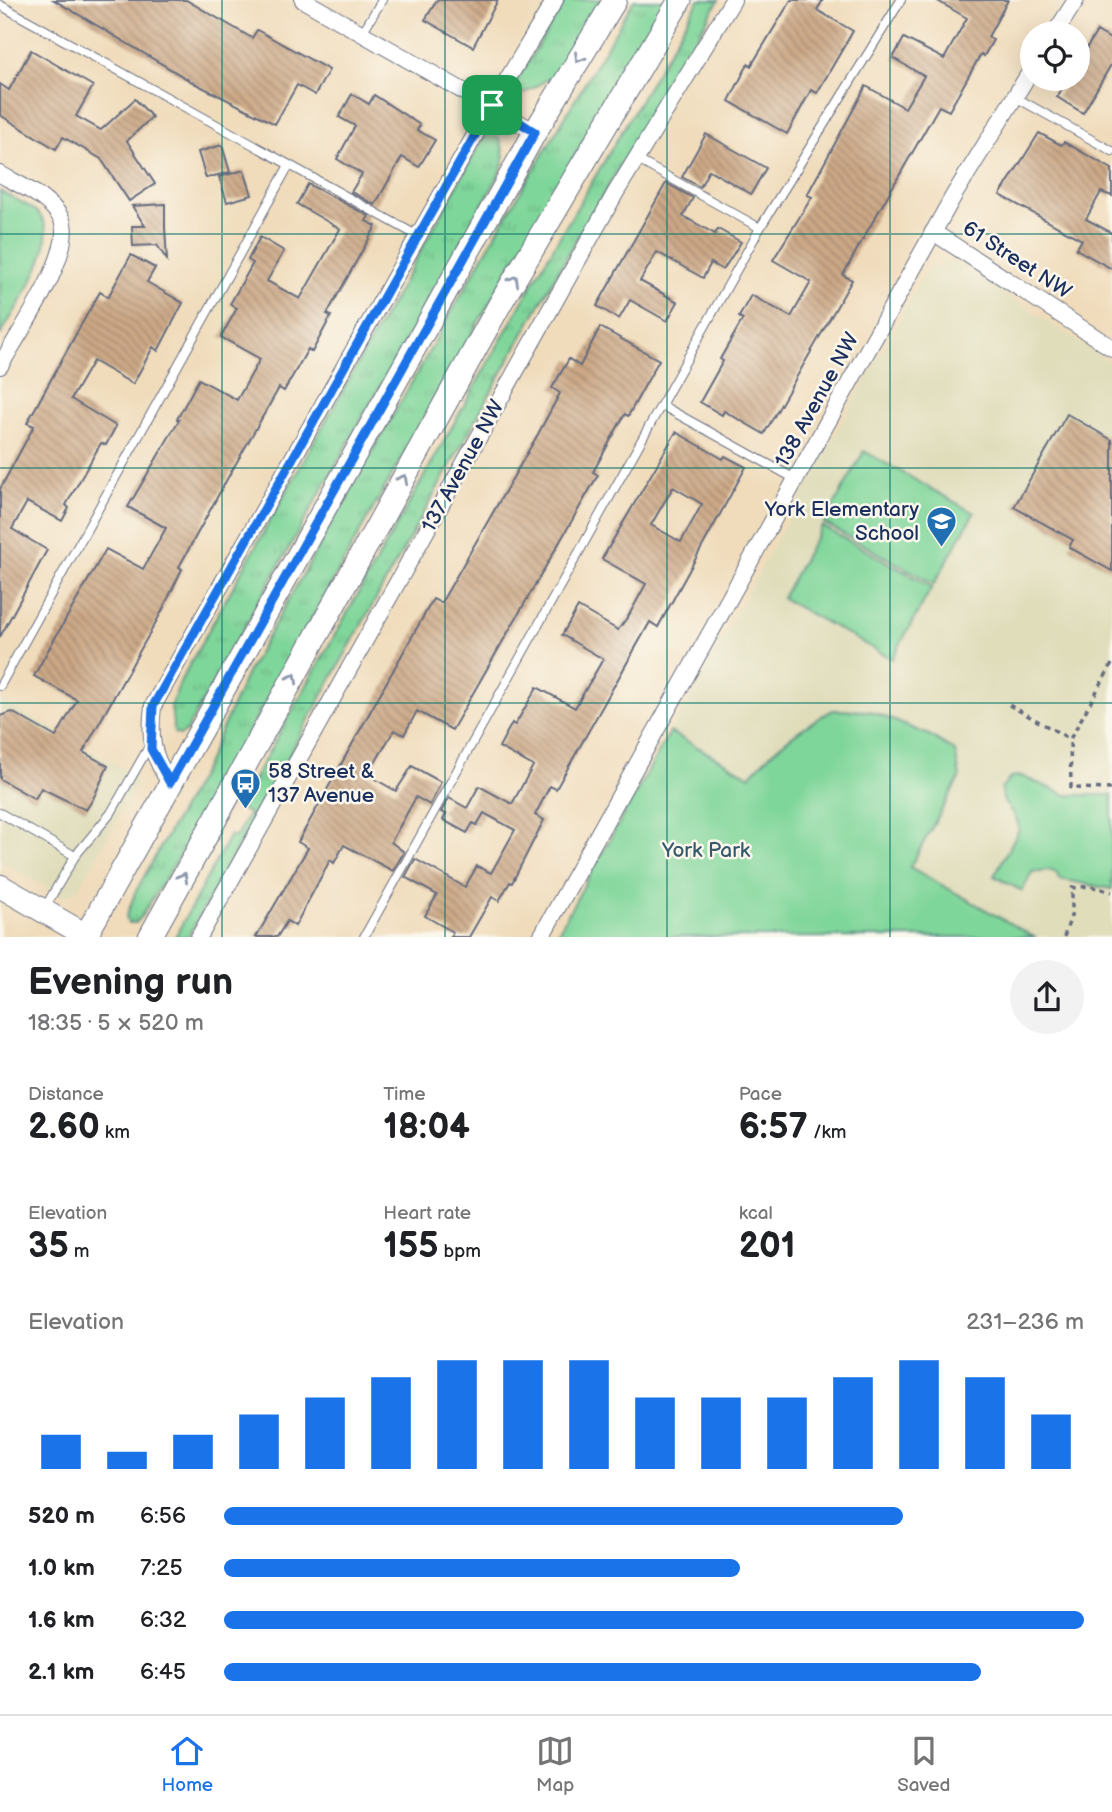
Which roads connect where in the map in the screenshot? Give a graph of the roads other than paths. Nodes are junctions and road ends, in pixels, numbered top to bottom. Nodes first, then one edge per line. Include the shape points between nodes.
1 (303, 0) edge
2 (382, 0) edge
3 (555, 0) edge
4 (615, 0) edge
5 (680, 0) edge
6 (733, 0) edge
7 (901, 0) edge
8 (1076, 0) edge
9 (0, 5) edge
10 (1063, 21) edge
11 (362, 33) junction
12 (1020, 89) edge
13 (1015, 97) junction
14 (492, 105) junction
15 (535, 132) junction
16 (1112, 151) edge
17 (636, 159) junction
18 (288, 167) junction
19 (0, 174) edge
20 (760, 228) junction
21 (933, 232) junction
22 (418, 236) junction
23 (1112, 348) edge
24 (0, 366) edge
25 (661, 405) junction
26 (797, 480) junction
27 (0, 686) edge
28 (151, 743) junction
29 (170, 783) junction
30 (0, 813) edge
31 (75, 856) junction
32 (0, 886) edge
33 (43, 911) junction
34 (87, 936) edge
35 (150, 937) edge
36 (200, 937) edge
37 (364, 937) edge
38 (541, 937) edge

1 - 11 street
2 - 11 lane
3 - 14 street
4 -> 15 main road
35 -> 5 main road via 500,304
6 - 17 street, 137 Avenue NW
7 - 20 lane
8 - 10 street
9 - 18 lane
11 - 14 street
12 - 13 street, 138 Avenue NW
13 - 16 lane
13 - 21 street, 138 Avenue NW
14 - 15 street
14 - 22 street
15 - 29 main road
17 - 20 lane
17 - 36 street, 137 Avenue NW
18 - 22 lane
18 - 27 lane
19 - 24 street via 51,204 63,220 64,242 57,264
20 - 25 lane
21 - 23 street, 61 Street NW
21 - 26 street, 138 Avenue NW
22 - 28 street via 153,706
25 - 26 lane
25 - 37 lane
26 - 38 street, 138 Avenue NW
28 - 29 street via 156,762
28 - 31 lane via 111,813
29 - 34 main road
30 - 31 lane
31 - 33 lane
32 - 33 main road
33 - 34 main road

